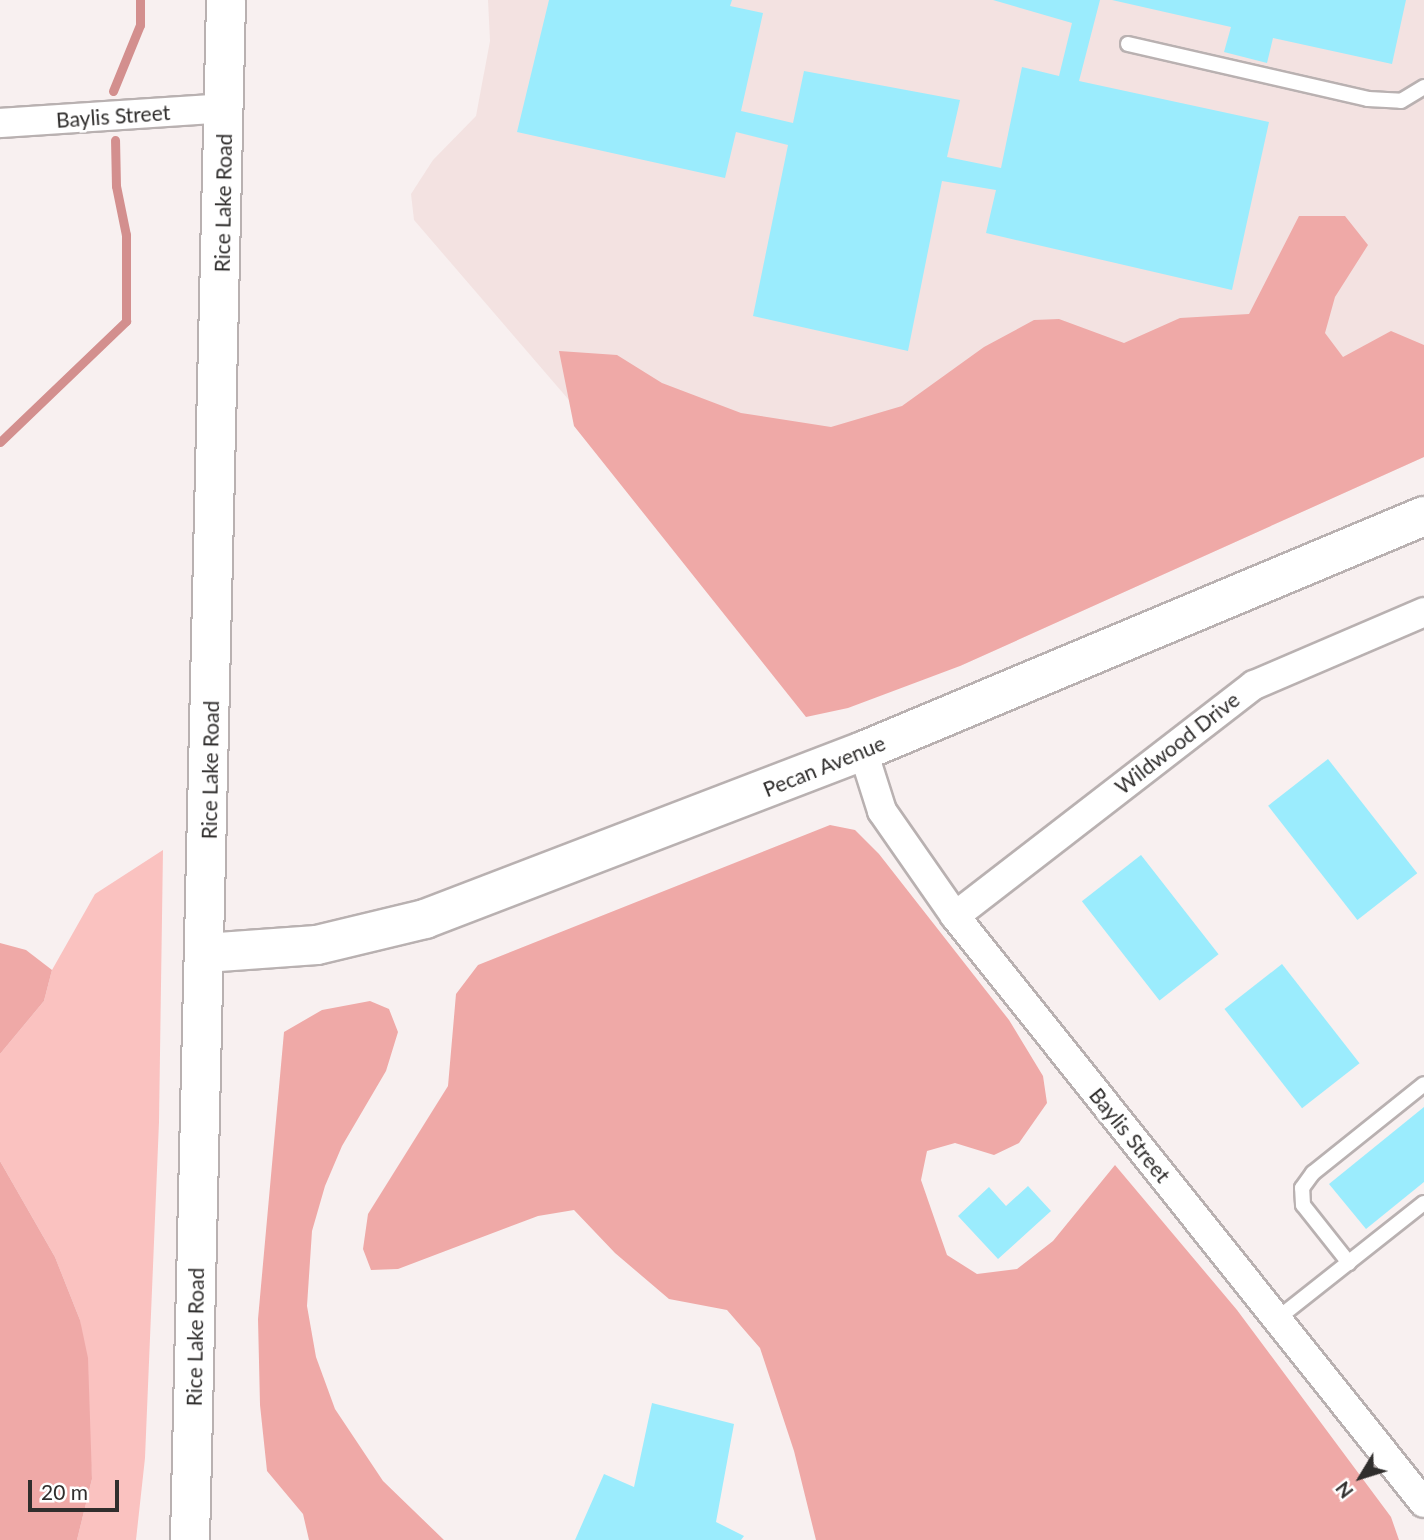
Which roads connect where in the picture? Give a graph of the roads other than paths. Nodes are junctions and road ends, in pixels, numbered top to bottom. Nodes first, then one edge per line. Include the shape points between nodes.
1 (226, 0) edge
2 (1128, 44) dead end
3 (1424, 87) edge
4 (225, 108) junction
5 (0, 123) edge
6 (1424, 516) edge
7 (1424, 612) edge
8 (863, 751) junction
9 (955, 916) junction
10 (205, 953) junction
11 (1424, 1084) edge
12 (1424, 1203) edge
13 (1349, 1263) junction
14 (1277, 1320) junction
15 (1424, 1503) edge
16 (190, 1540) edge

1 - 4 main road, Rice Lake Road
2 - 3 lane via 1368,99 1401,102
4 - 5 street, Baylis Street
4 - 10 main road, Rice Lake Road
6 - 8 main road, Pecan Avenue
7 - 9 street, Wildwood Drive via 1254,685
8 - 9 street, Baylis Street via 882,811
8 - 10 main road, Pecan Avenue via 425,919 317,945
9 - 14 street, Baylis Street
10 - 16 main road, Rice Lake Road
11 - 13 lane via 1313,1173 1302,1188 1303,1205
12 - 13 lane
13 - 14 lane
14 - 15 street, Baylis Street

